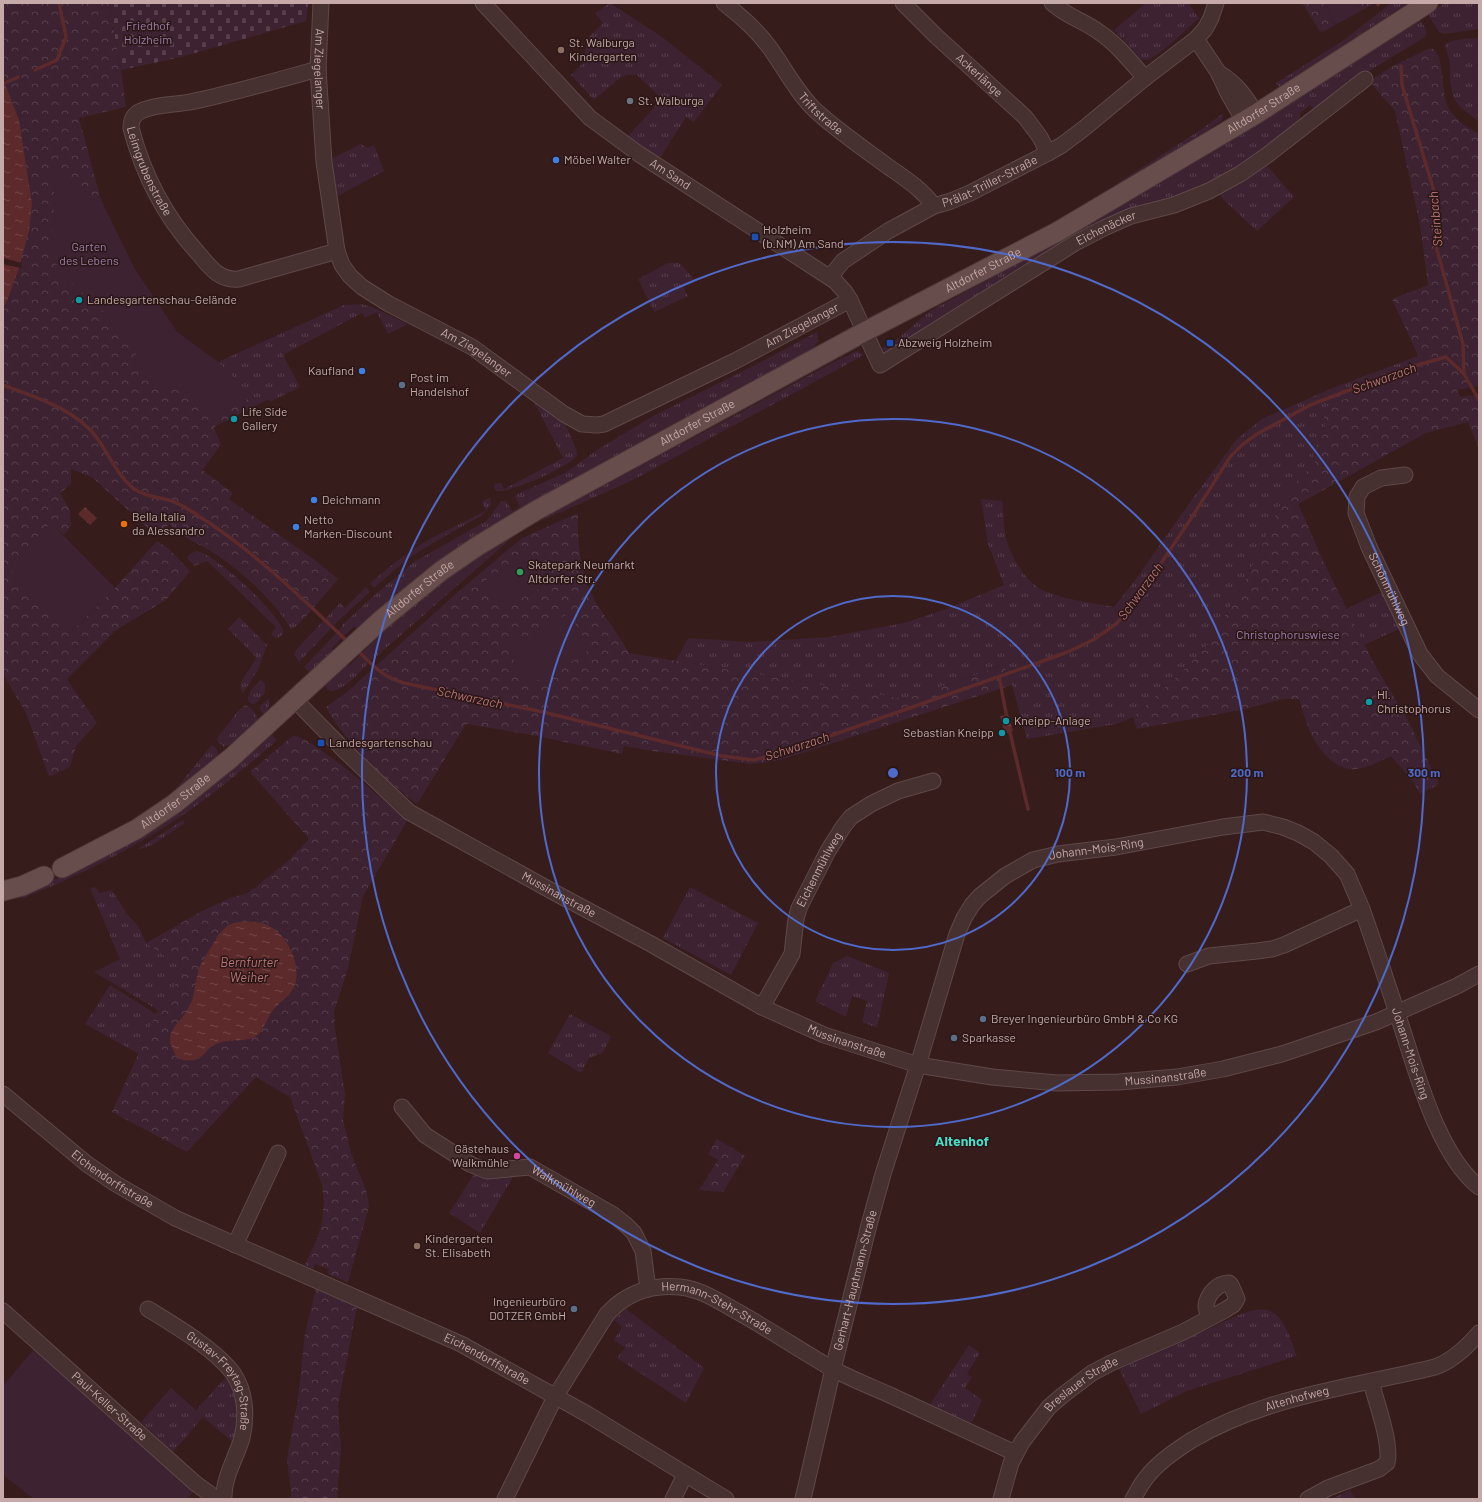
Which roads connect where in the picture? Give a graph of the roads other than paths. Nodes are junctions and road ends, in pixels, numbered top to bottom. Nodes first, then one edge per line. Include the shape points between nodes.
1 (322, 3) edge
2 (483, 3) edge
3 (724, 3) edge
4 (903, 3) edge
5 (1052, 3) edge
6 (1216, 3) edge
7 (1428, 3) edge
8 (1196, 39) junction
9 (318, 70) junction
10 (1145, 78) junction
11 (1365, 79) dead end
12 (1250, 117) junction
13 (1048, 153) junction
14 (934, 206) junction
15 (337, 251) junction
16 (830, 277) junction
17 (850, 300) junction
18 (864, 332) junction
19 (1405, 475) dead end
20 (295, 700) junction
21 (1479, 710) edge
22 (932, 781) dead end
23 (62, 868) joint
24 (44, 876) joint
25 (3, 891) edge
26 (1362, 910) junction
27 (1187, 964) dead end
28 (1479, 974) edge
29 (762, 1007) junction
30 (1397, 1013) junction
31 (918, 1065) junction
32 (3, 1094) edge
33 (402, 1107) dead end
34 (278, 1153) dead end
35 (1479, 1187) edge
36 (235, 1245) junction
37 (648, 1289) junction
38 (148, 1309) dead end
39 (3, 1311) edge
40 (1210, 1318) dead end
41 (1479, 1333) edge
42 (833, 1369) junction
43 (1371, 1382) junction
44 (555, 1397) junction
45 (1015, 1453) junction
46 (685, 1475) junction
47 (217, 1499) edge
48 (224, 1499) edge
49 (505, 1499) edge
50 (674, 1499) edge
51 (726, 1499) edge
52 (803, 1499) edge
53 (1001, 1499) edge
54 (1133, 1499) edge
55 (1308, 1499) edge

1 - 9 street, Am Ziegelanger
2 - 16 street, Am Sand via 590,118 639,154
3 - 14 street, Triftstraße via 762,38 797,89 816,111 918,187
4 - 13 street, Ackerlänge via 1025,117
5 - 10 street via 1111,41
6 - 8 street, Prälat-Triller-Straße via 1205,29
7 - 12 main road, Altdorfer Straße
8 - 10 street, Prälat-Triller-Straße
8 - 12 street via 1218,72 1241,90
9 - 15 street, Am Ziegelanger via 324,162
9 - 15 street, Leimgrubenstraße via 188,102 147,108 135,114 131,128 146,171 167,213 208,265 225,278 239,279
10 - 13 street, Prälat-Triller-Straße via 1082,130
11 - 18 street, Eichenäcker via 1240,174 1209,192 1131,216 1098,231 880,366
12 - 18 main road, Altdorfer Straße via 1057,232
13 - 14 street, Prälat-Triller-Straße via 970,193
14 - 16 street, Prälat-Triller-Straße via 888,230 858,250 843,261
15 - 17 street, Am Ziegelanger via 342,265 362,287 472,347 564,414 589,426 604,424 623,416
16 - 17 street, Am Sand via 840,285
17 - 18 street, Am Sand
18 - 20 main road, Altdorfer Straße via 531,514 476,547 425,584 363,636
19 - 21 street, Schönmühlweg via 1381,478 1363,487 1357,497 1356,513 1369,547 1420,654 1437,676
20 - 23 main road, Altdorfer Straße via 231,758 163,813
20 - 29 street, Mussinanstraße via 409,812
22 - 29 street, Eichenmühlweg via 898,791 870,804 843,826 799,908 792,954
23 - 24 street, Altdorfer Straße
24 - 25 main road, Altdorfer Straße
26 - 27 street via 1278,947 1209,956
26 - 30 street, Johann-Mois-Ring
26 - 31 street, Johann-Mois-Ring via 1353,884 1331,856 1298,833 1264,822 1033,860 993,885 972,905 964,918
28 - 30 street, Mussinanstraße
29 - 31 street, Mussinanstraße via 824,1035
30 - 31 street, Mussinanstraße via 1282,1054 1223,1069 1177,1077 1119,1082 1057,1083 992,1077
30 - 35 street, Johann-Mois-Ring via 1416,1071 1442,1136 1463,1171
31 - 42 street, Gerhart-Hauptmann-Straße via 883,1174
32 - 36 street, Eichendorffstraße via 77,1156 116,1184 175,1218
33 - 37 street, Walkmühlweg via 425,1136 470,1164 487,1171 530,1167 622,1221 634,1233 643,1251
34 - 36 street
36 - 44 street, Eichendorffstraße via 461,1344
37 - 42 street, Hermann-Stehr-Straße via 681,1287 708,1296
37 - 44 street, Hermann-Stehr-Straße via 616,1304 607,1314
38 - 48 street, Gustav-Freytag-Straße via 181,1329 225,1365 233,1374 242,1393 245,1420 237,1454 226,1482
39 - 47 street, Paul-Keller-Straße via 195,1483
40 - 45 street, Breslauer Straße via 1092,1373 1049,1407
41 - 43 street, Altenhofweg via 1467,1346 1443,1364
42 - 45 street, Hermann-Stehr-Straße
42 - 52 street, Gerhart-Hauptmann-Straße
43 - 54 street, Altenhofweg via 1273,1404 1204,1433 1163,1460 1146,1478
43 - 55 street via 1387,1446 1387,1463 1379,1469 1328,1488
44 - 46 street, Eichendorffstraße
44 - 49 street, Hermann-Stehr-Straße
45 - 53 street, Breslauer Straße
46 - 50 street
46 - 51 street, Eichendorffstraße

